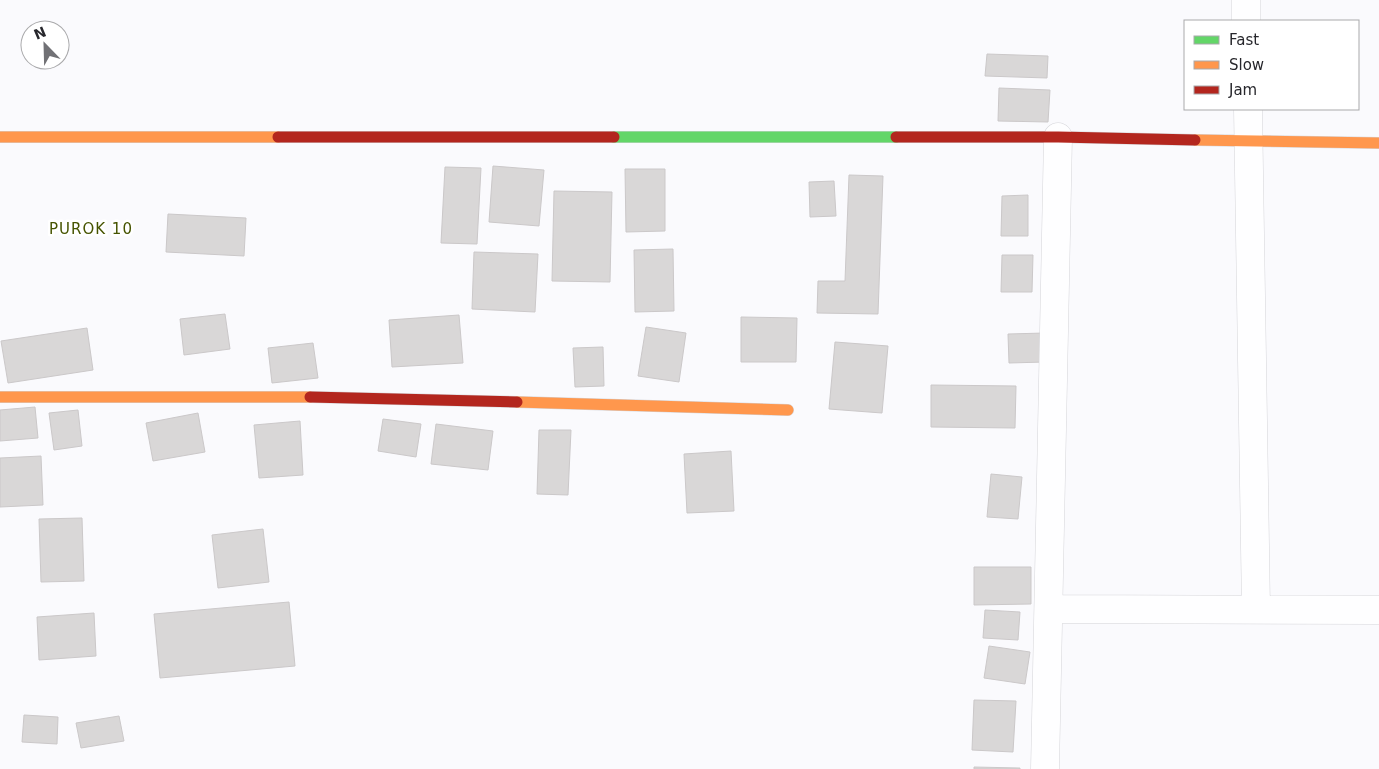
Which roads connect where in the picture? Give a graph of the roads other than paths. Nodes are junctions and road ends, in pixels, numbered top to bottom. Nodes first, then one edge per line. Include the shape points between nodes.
1 (1246, 0) edge
2 (1246, 20) edge
3 (1248, 110) edge
4 (0, 137) edge
5 (1058, 137) junction
6 (1248, 141) junction
7 (1379, 143) edge
8 (0, 397) edge
9 (788, 410) dead end
10 (1049, 608) junction
11 (1256, 609) junction
12 (1379, 610) edge
13 (1045, 769) edge

1 - 2 street
3 - 6 street
4 - 5 street
5 - 6 street
5 - 10 street
6 - 7 street
6 - 11 street
8 - 9 street via 284,396
10 - 11 street
10 - 13 street
11 - 12 street

